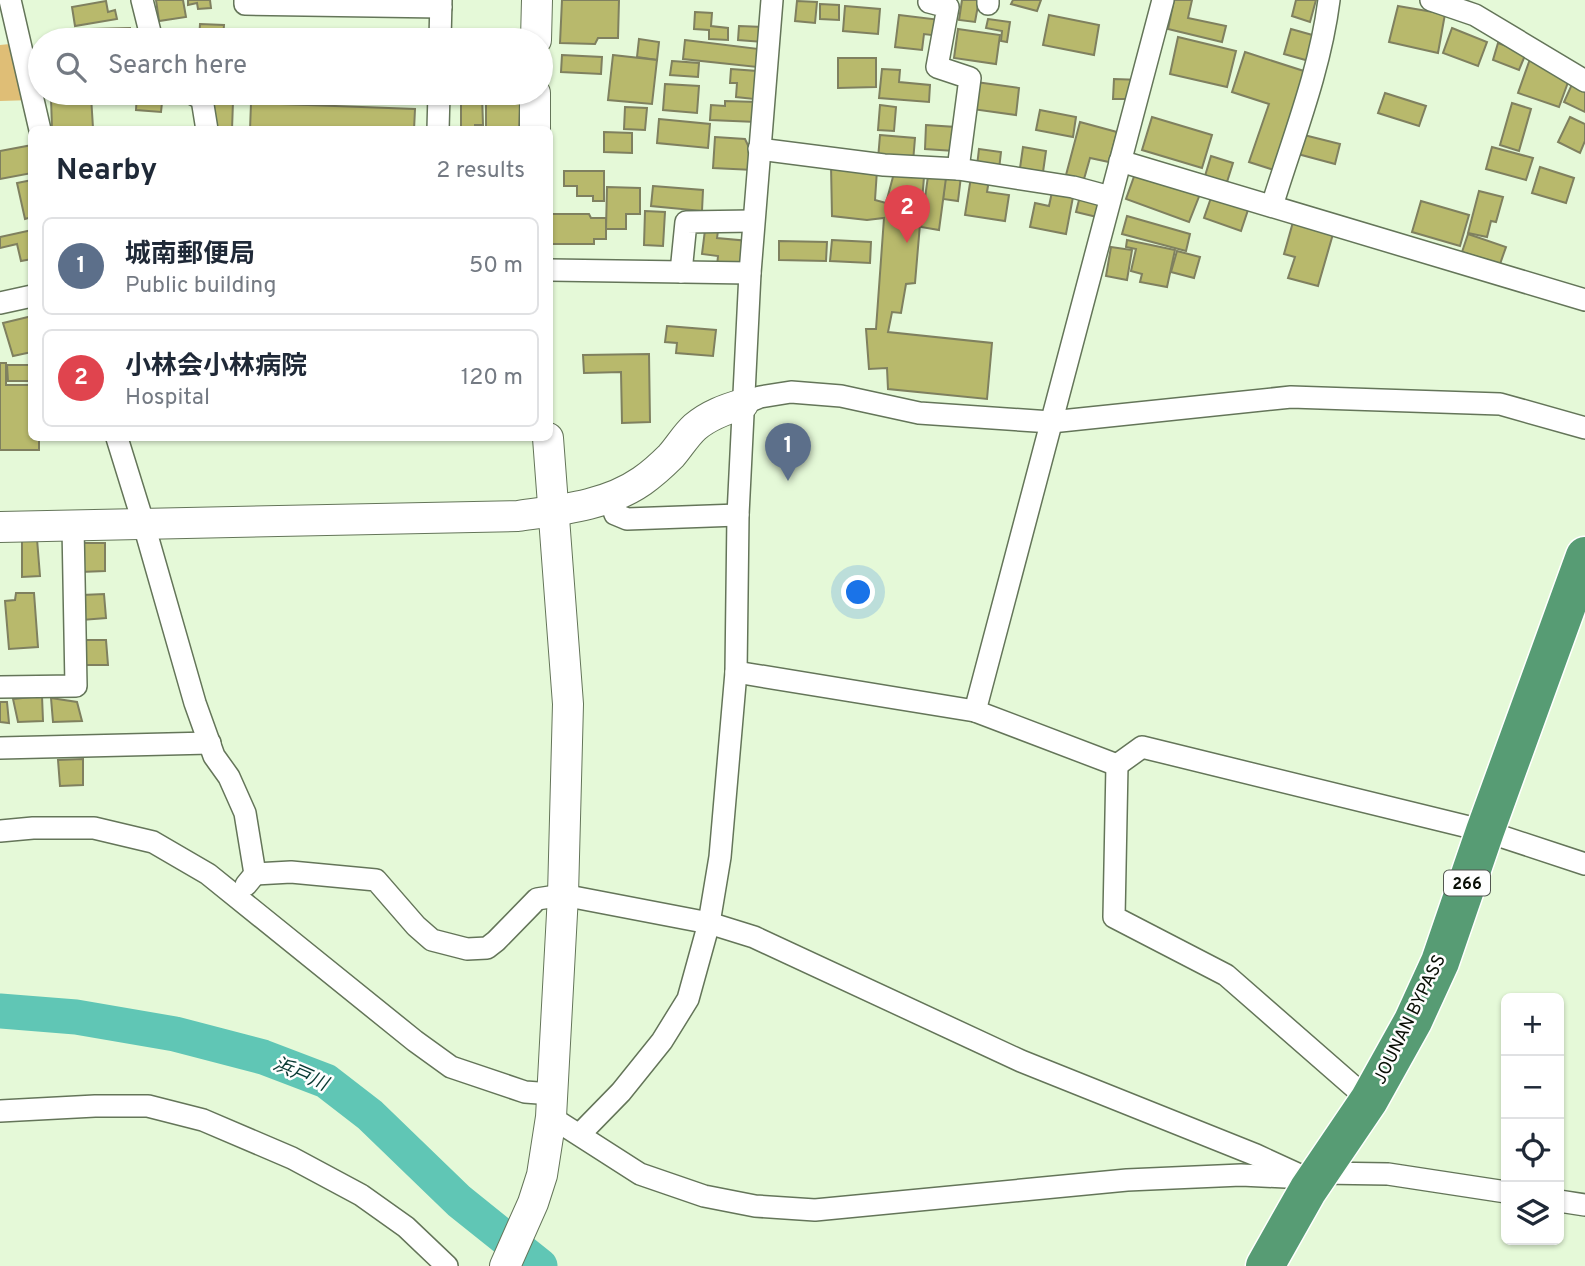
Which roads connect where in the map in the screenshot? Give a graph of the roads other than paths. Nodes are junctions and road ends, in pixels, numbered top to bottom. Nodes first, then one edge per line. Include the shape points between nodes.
1 (10, 0) edge
2 (142, 0) edge
3 (245, 0) edge
4 (537, 0) edge
5 (772, 0) edge
6 (930, 0) edge
7 (1163, 0) edge
8 (1329, 0) edge
9 (1431, 0) edge
10 (441, 3) edge
11 (149, 28) edge
12 (440, 28) edge
13 (536, 28) edge
14 (28, 78) edge
15 (1585, 81) edge
16 (34, 105) edge
17 (203, 105) edge
18 (439, 105) edge
19 (535, 105) edge
20 (39, 126) edge
21 (206, 126) edge
22 (438, 126) edge
23 (535, 126) edge
24 (759, 149) junction
25 (1120, 160) junction
26 (958, 169) junction
27 (1110, 197) junction
28 (1272, 206) junction
29 (753, 221) junction
30 (553, 270) edge
31 (681, 272) junction
32 (750, 273) junction
33 (28, 297) edge
34 (1585, 300) edge
35 (0, 303) edge
36 (743, 404) junction
37 (1051, 422) junction
38 (1585, 428) edge
39 (118, 441) edge
40 (548, 441) edge
41 (609, 498) junction
42 (553, 511) junction
43 (738, 515) junction
44 (144, 524) junction
45 (73, 526) junction
46 (0, 527) edge
47 (1585, 556) edge
48 (736, 672) junction
49 (0, 687) edge
50 (975, 711) junction
51 (210, 743) junction
52 (0, 748) edge
53 (1117, 765) junction
54 (0, 831) edge
55 (1485, 831) junction
56 (1585, 864) edge
57 (255, 874) junction
58 (563, 895) junction
59 (236, 897) junction
60 (709, 923) junction
61 (1369, 1100) junction
62 (551, 1105) junction
63 (0, 1111) edge
64 (580, 1135) junction
65 (1312, 1180) junction
66 (1501, 1191) edge
67 (1564, 1202) edge
68 (1585, 1205) edge
69 (447, 1266) edge
70 (505, 1266) edge
71 (1265, 1266) edge

1 - 14 street
2 - 11 street
3 - 10 street via 245,4
4 - 13 street
5 - 24 street
6 - 26 street via 948,7 937,67 970,78
7 - 25 street
8 - 28 street via 1312,83
9 - 15 street via 1475,15
10 - 12 street
16 - 20 street
17 - 21 street
18 - 22 street
19 - 23 street
24 - 26 street
24 - 29 street
25 - 27 street
25 - 28 street
26 - 27 street
27 - 37 street
28 - 34 street
29 - 31 street via 686,222
29 - 32 street
30 - 31 street
31 - 32 street
32 - 36 street
33 - 35 street
36 - 37 street via 791,392 841,396 919,412
36 - 41 street via 720,411 695,427 670,457 640,482
36 - 43 street
37 - 38 street via 1291,397 1500,404
37 - 50 street
39 - 44 street
40 - 42 street
41 - 42 street
41 - 43 street via 615,514 627,519
42 - 44 street via 518,516
42 - 58 street via 568,704
43 - 48 street
44 - 45 street
44 - 51 street
45 - 46 street
45 - 49 street via 86,686
47 - 55 highway, JOUNAN BYPASS / 266
48 - 50 street
48 - 60 street via 720,857
50 - 53 street
51 - 52 street
51 - 57 street via 245,813
53 - 55 street via 1142,747
53 - 61 street via 1114,917 1226,975
54 - 59 street via 94,828 153,842 208,874
55 - 56 street
55 - 61 highway, JOUNAN BYPASS / 266 via 1440,962
57 - 58 street via 291,872 376,880 432,940 467,949 487,948 537,899
57 - 59 street
58 - 60 street
58 - 62 street
59 - 62 street via 451,1067
60 - 64 street via 688,999 662,1041
60 - 65 street via 754,937 1021,1061
61 - 65 highway, JOUNAN BYPASS / 266
62 - 64 street
62 - 70 street via 542,1175
63 - 69 street via 148,1106 203,1119 361,1195 406,1227
64 - 65 street via 640,1174 704,1196 803,1209 1127,1181 1241,1175
65 - 66 street via 1388,1174
65 - 71 highway, JOUNAN BYPASS / 266
67 - 68 street

